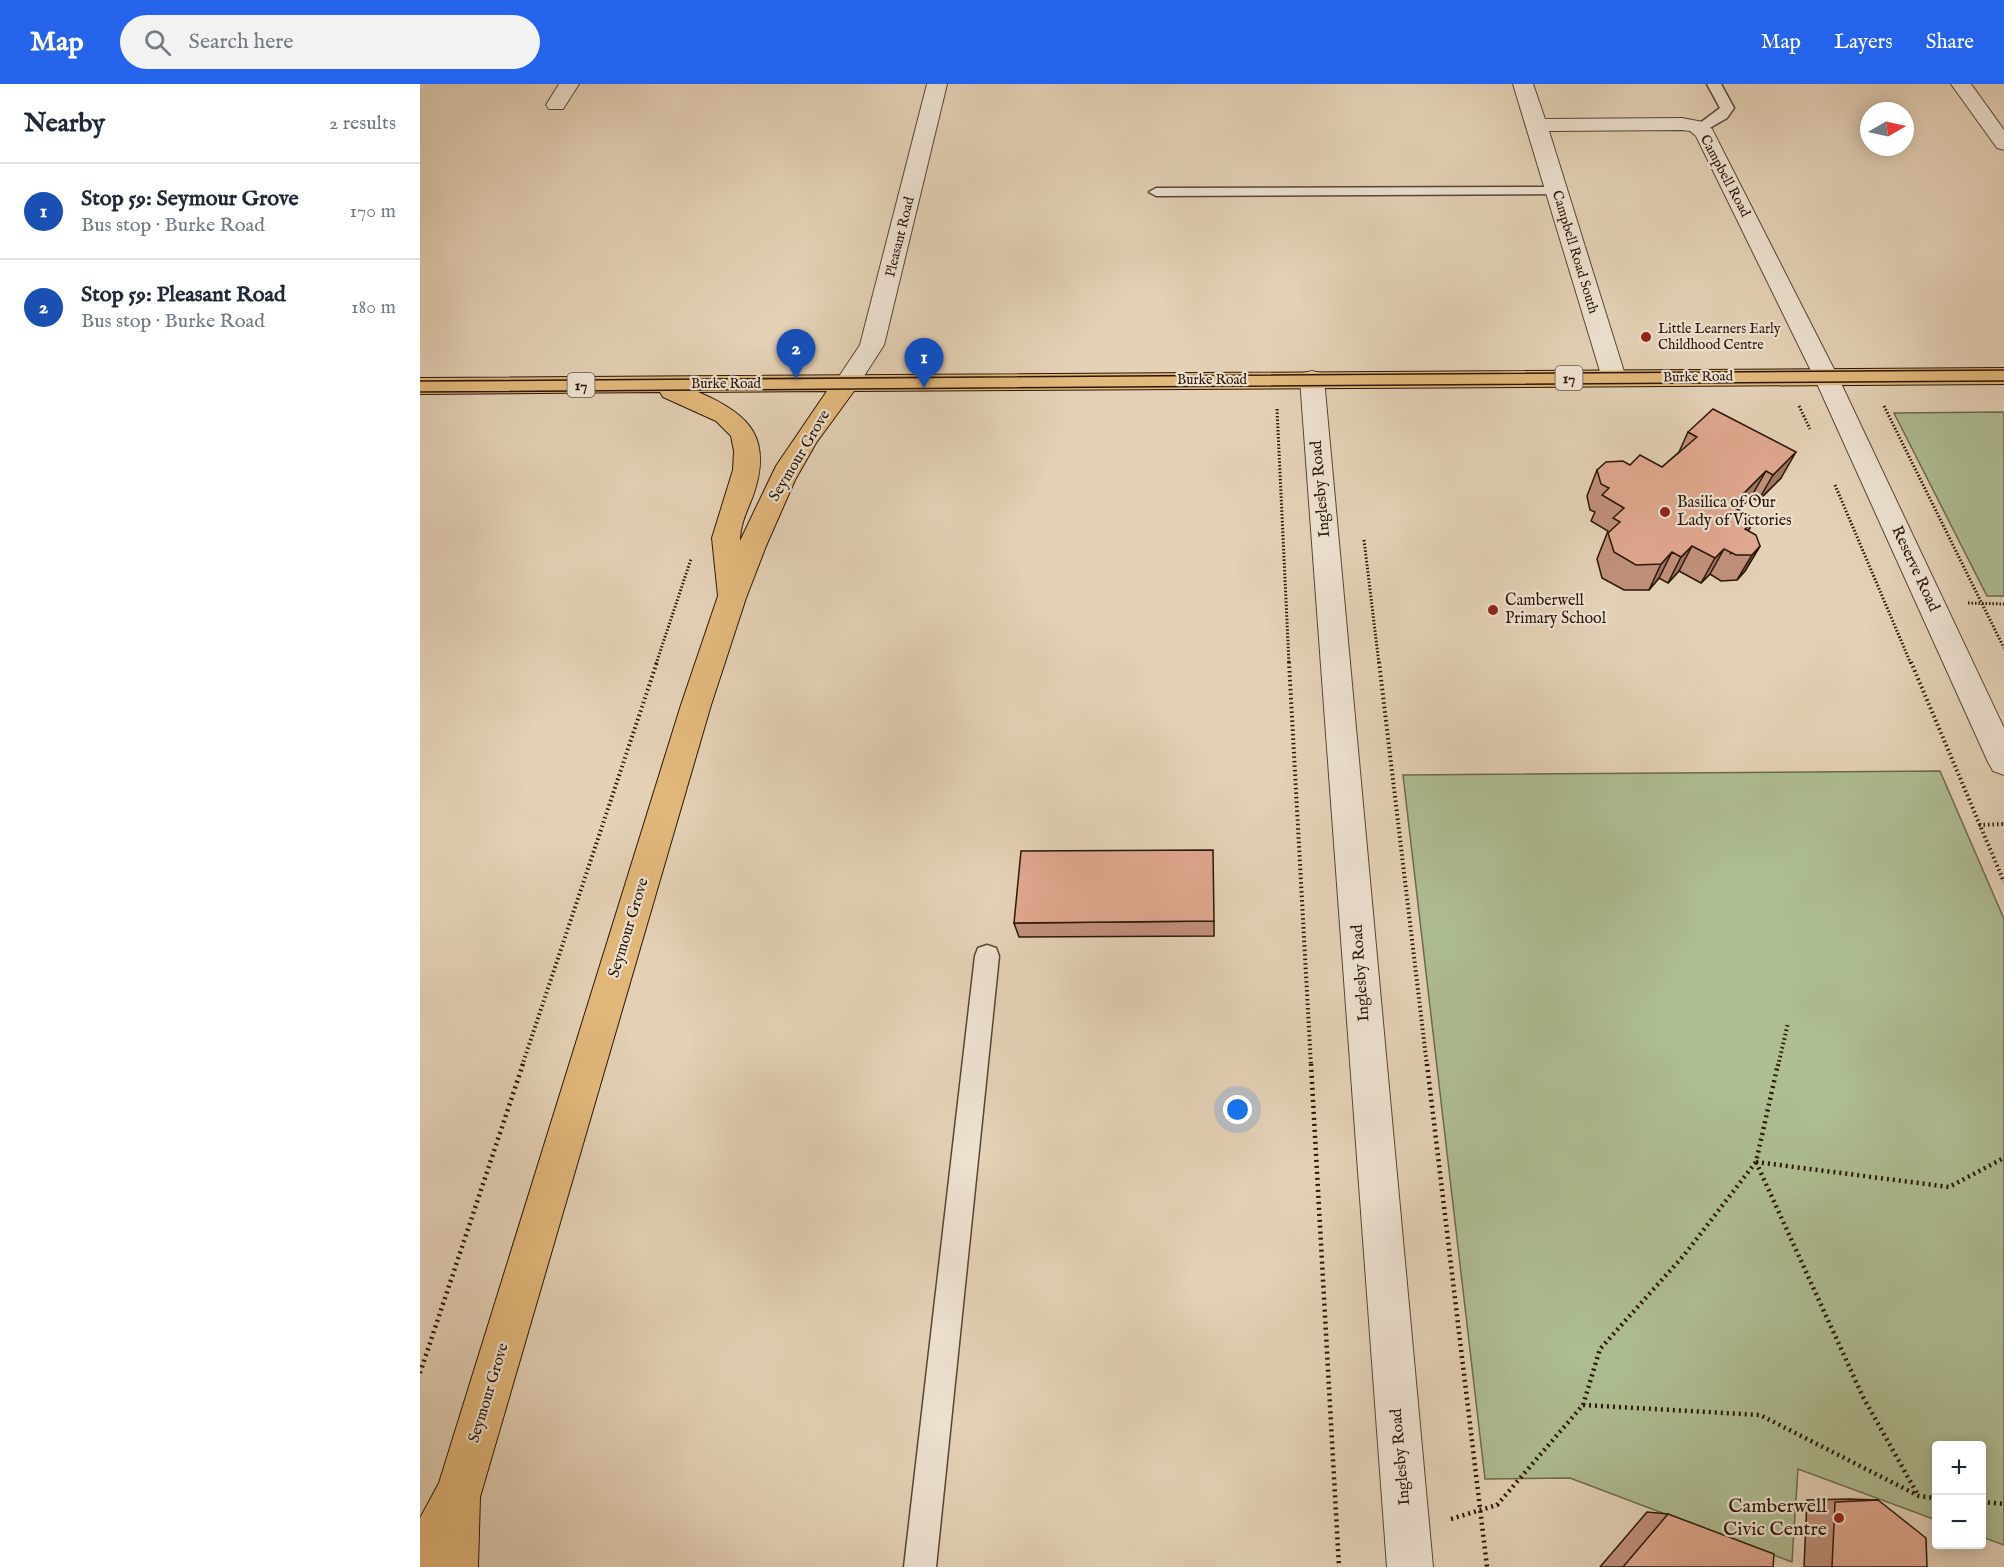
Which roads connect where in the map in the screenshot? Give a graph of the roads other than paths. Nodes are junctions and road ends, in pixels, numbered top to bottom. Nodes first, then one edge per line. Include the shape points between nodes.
1 (569, 84) edge
2 (937, 84) edge
3 (1523, 84) edge
4 (1714, 84) edge
5 (1961, 84) edge
6 (1981, 84) edge
7 (556, 105) dead end
8 (2004, 116) edge
9 (1536, 125) junction
10 (1701, 129) junction
11 (2004, 144) edge
12 (1557, 191) junction
13 (1156, 192) dead end
14 (2004, 376) edge
15 (1826, 377) junction
16 (1614, 378) junction
17 (1312, 379) junction
18 (846, 384) junction
19 (661, 385) junction
20 (420, 386) edge
21 (731, 600) junction
22 (2004, 762) edge
23 (987, 956) dead end
24 (459, 1492) junction
25 (1408, 1550) edge
26 (420, 1564) edge
27 (455, 1567) edge
28 (920, 1567) edge

1 - 7 street
2 - 18 street, Pleasant Road via 872,345
3 - 9 street
4 - 10 lane via 1727,108
5 - 11 street
6 - 8 street
9 - 10 street, Campbell Road via 1682,124
9 - 12 street, Campbell Road South
10 - 15 street, Campbell Road
12 - 13 lane
12 - 16 street, Campbell Road South
14 - 15 main road, Burke Road / 17
15 - 16 main road, Burke Road / 17
15 - 22 street, Reserve Road
16 - 17 main road, Burke Road / 17
17 - 18 main road, Burke Road / 17
17 - 25 street, Inglesby Road
18 - 19 main road, Burke Road / 17
18 - 21 main road, Seymour Grove via 816,423 775,494
19 - 20 main road, Burke Road / 17
19 - 21 main road via 726,415 742,430 747,447 745,476 726,536
21 - 24 main road, Seymour Grove
23 - 28 lane
24 - 26 main road, Seymour Grove
24 - 27 main road, Seymour Grove

